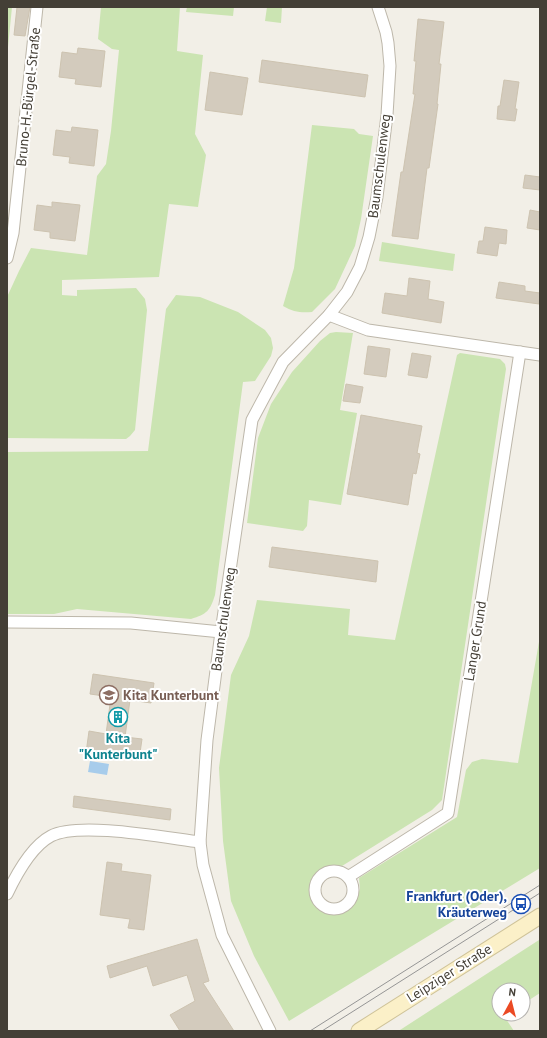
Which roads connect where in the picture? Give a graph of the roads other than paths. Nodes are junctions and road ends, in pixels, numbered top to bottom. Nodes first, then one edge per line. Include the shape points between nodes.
1 (38, 7) edge
2 (378, 7) edge
3 (7, 258) edge
4 (329, 315) junction
5 (520, 352) junction
6 (540, 355) edge
7 (7, 622) edge
8 (221, 632) junction
9 (200, 842) junction
10 (348, 877) dead end
11 (7, 894) edge
12 (540, 916) edge
13 (270, 1031) edge
14 (358, 1031) edge

1 - 3 street, Bruno-H.-Bürgel-Straße via 13,233
2 - 4 street, Baumschulenweg via 386,32 390,66 376,197 369,237 360,267
4 - 5 street via 368,330
4 - 8 street, Baumschulenweg via 283,362 252,420
5 - 6 street
5 - 10 street, Langer Grund via 448,813
7 - 8 street via 131,623
8 - 9 street, Baumschulenweg via 207,740
9 - 11 street via 97,830 68,831 51,836 34,850
9 - 13 street, Baumschulenweg via 203,865 222,935
12 - 14 street, Leipziger Straße

